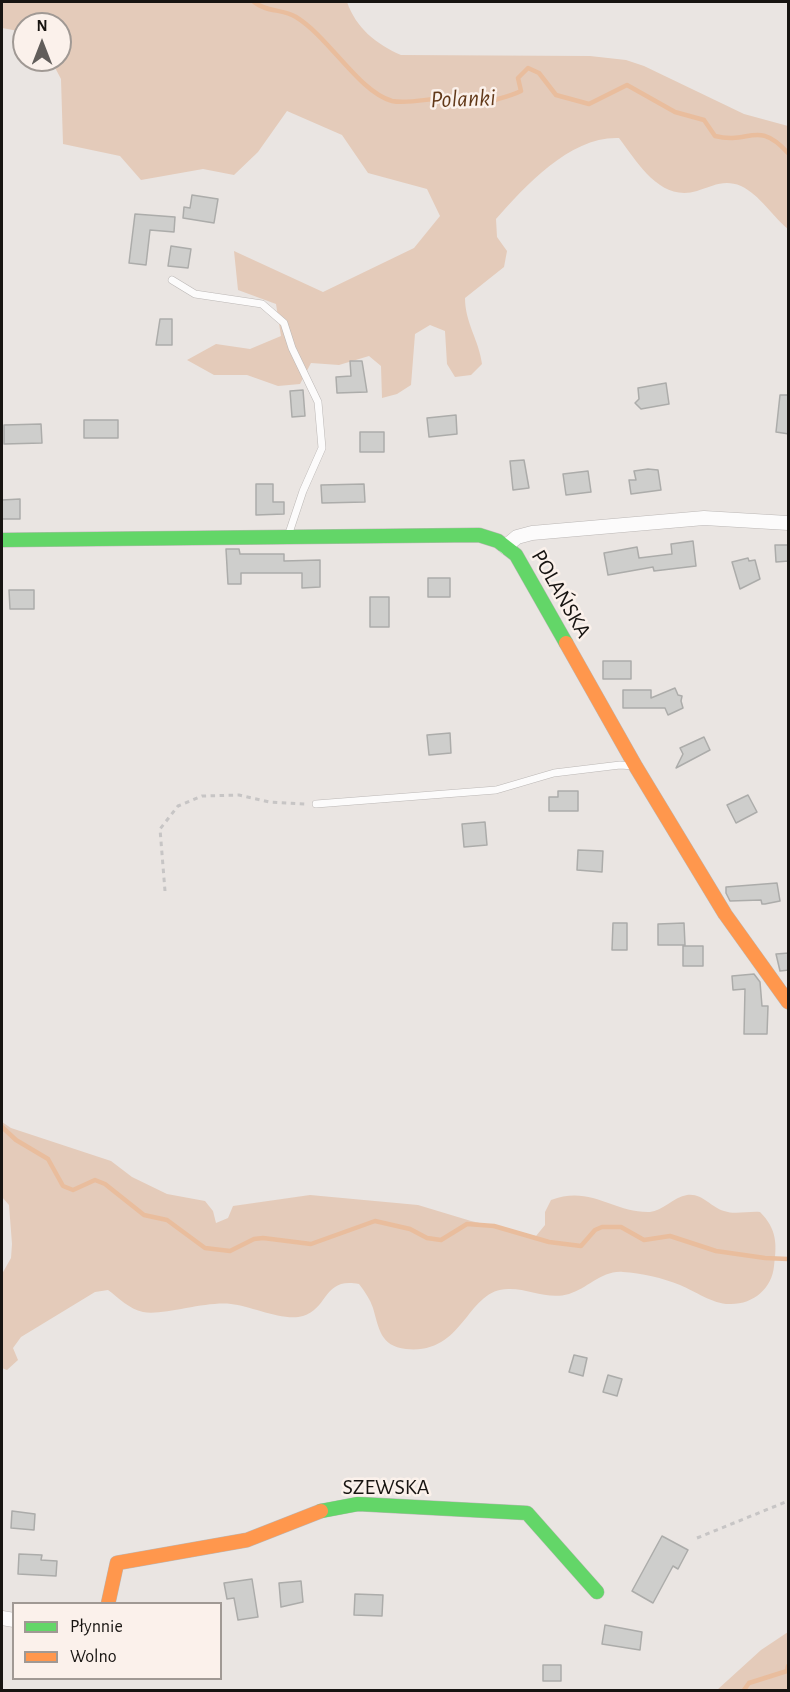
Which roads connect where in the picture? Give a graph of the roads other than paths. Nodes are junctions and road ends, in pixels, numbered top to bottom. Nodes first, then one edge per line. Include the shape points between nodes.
1 (172, 280) dead end
2 (789, 524) edge
3 (287, 539) junction
4 (2, 540) edge
5 (505, 547) junction
6 (636, 766) junction
7 (316, 804) road end
8 (789, 1002) edge
9 (597, 1592) dead end
10 (108, 1602) edge

1 - 3 lane via 195,294 262,304 284,323 318,402 322,448
2 - 5 street via 704,518 630,523 532,533 517,537
3 - 4 street, POLAŃSKA
3 - 5 street, POLAŃSKA via 479,535
5 - 6 street, POLAŃSKA via 516,555
6 - 7 lane via 554,773 496,790
6 - 8 street, POLAŃSKA via 725,914
9 - 10 street, SZEWSKA via 527,1513 358,1504 319,1511 247,1540 117,1563

